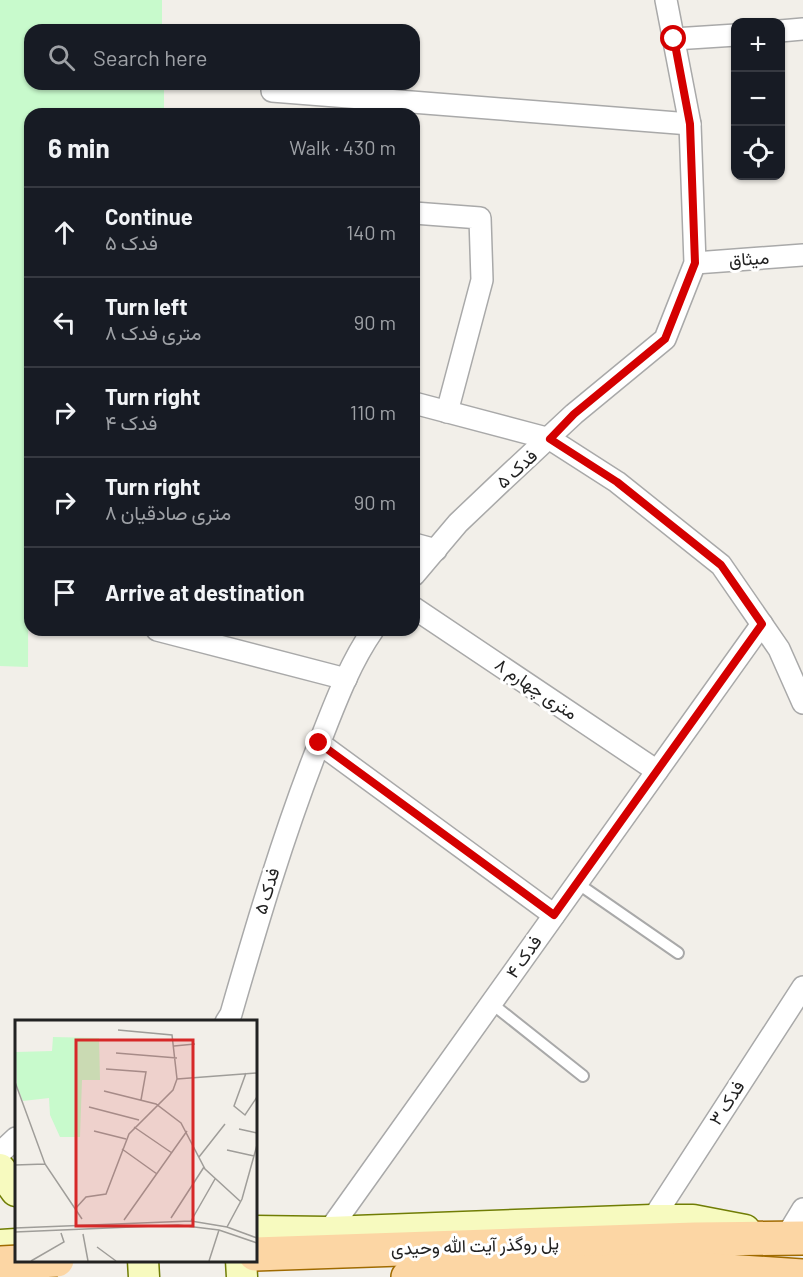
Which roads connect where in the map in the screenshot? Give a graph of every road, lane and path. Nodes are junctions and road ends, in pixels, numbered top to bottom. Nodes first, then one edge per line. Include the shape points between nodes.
1 (666, 0) edge
2 (803, 29) edge
3 (785, 31) edge
4 (731, 35) edge
5 (674, 39) junction
6 (272, 91) dead end
7 (690, 124) junction
8 (420, 213) edge
9 (803, 255) edge
10 (695, 263) junction
11 (420, 405) edge
12 (447, 412) junction
13 (550, 439) junction
14 (420, 546) edge
15 (436, 550) junction
16 (420, 568) edge
17 (420, 612) edge
18 (762, 624) junction
19 (180, 636) edge
20 (370, 636) edge
21 (346, 679) junction
22 (803, 703) edge
23 (319, 743) junction
24 (657, 771) junction
25 (577, 883) junction
26 (554, 915) junction
27 (678, 953) dead end
28 (803, 987) edge
29 (491, 1003) junction
30 (227, 1020) edge
31 (583, 1076) dead end
32 (15, 1139) edge
33 (0, 1153) edge
34 (0, 1169) edge
35 (15, 1190) edge
36 (803, 1209) edge
37 (652, 1220) junction
38 (328, 1232) junction
39 (256, 1238) edge
40 (795, 1238) edge
41 (15, 1244) edge
42 (0, 1245) edge
43 (696, 1254) junction
44 (18, 1262) edge
45 (19, 1262) edge
46 (143, 1262) edge
47 (241, 1262) edge
48 (0, 1263) edge
49 (784, 1275) edge
50 (16, 1277) edge
51 (144, 1277) edge
52 (242, 1277) edge
53 (408, 1277) edge

1 - 5 street, فدک ۵
2 - 3 street
4 - 5 street
5 - 7 street, فدک ۵
6 - 7 street
7 - 10 street, فدک ۵
8 - 12 street via 480,218 482,280
9 - 10 street, میثاق
10 - 13 street, فدک ۵ via 665,339 574,414
11 - 12 street
12 - 13 street
13 - 15 street, فدک ۵ via 458,523
13 - 18 street via 617,482 721,565
14 - 15 street
15 - 16 street, فدک ۵
17 - 24 street, ۸ متری چهارم
18 - 22 street via 779,649
18 - 24 street, فدک ۴
19 - 21 street
20 - 21 street, فدک ۵
21 - 23 street, فدک ۵
23 - 26 street
23 - 30 street, فدک ۵ via 272,870
24 - 25 street, فدک ۴
25 - 26 street, فدک ۴
25 - 27 lane
26 - 29 street, فدک ۴
28 - 37 street, فدک ۳
29 - 31 lane
29 - 38 street, فدک ۴
32 - 33 street
34 - 35 main road
36 - 40 street
37 - 38 main road
37 - 40 main road via 693,1220
38 - 39 main road
39 - 43 main road, پل روگذر آیت الله وحیدی
40 - 43 main road
41 - 42 main road
43 - 49 main road
43 - 53 main road, پل روگذر آیت الله وحیدی
44 - 50 main road
45 - 48 main road, bridge
46 - 51 main road
47 - 52 main road

